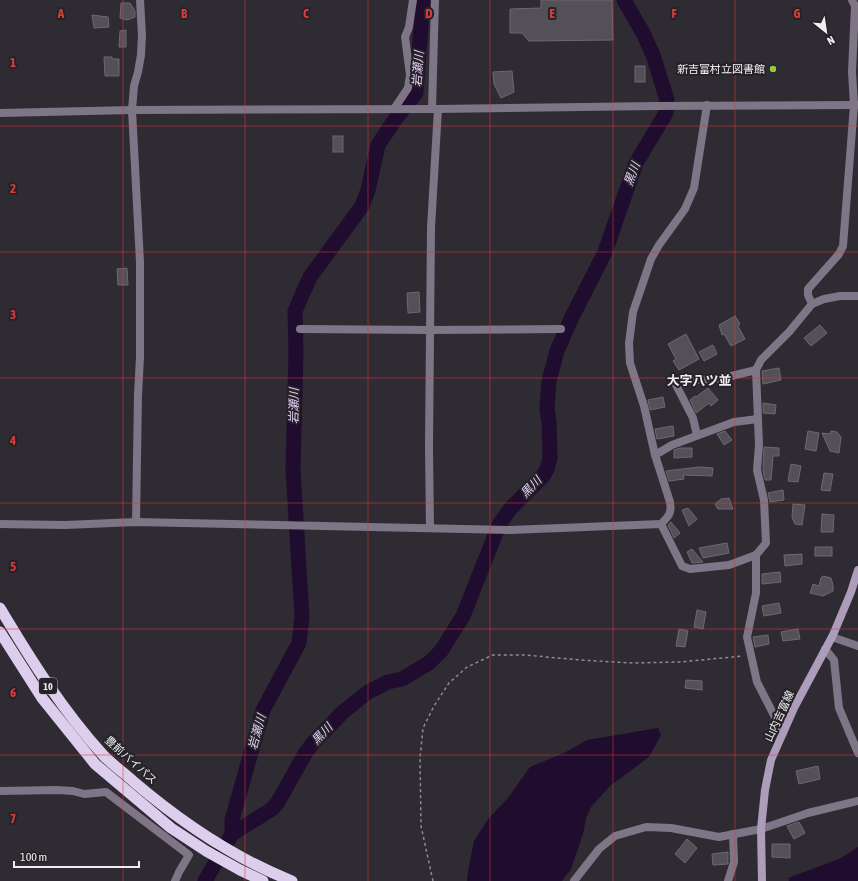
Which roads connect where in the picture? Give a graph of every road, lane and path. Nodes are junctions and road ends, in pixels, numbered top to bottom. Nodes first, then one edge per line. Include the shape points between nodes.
1 (140, 0) edge
2 (413, 0) edge
3 (435, 0) edge
4 (852, 0) edge
5 (707, 105) junction
6 (856, 105) edge
7 (398, 109) junction
8 (435, 109) junction
9 (132, 110) junction
10 (0, 113) edge
11 (858, 296) edge
12 (812, 304) junction
13 (300, 329) dead end
14 (561, 329) dead end
15 (430, 330) junction
16 (756, 370) junction
17 (758, 419) junction
18 (697, 435) junction
19 (655, 455) junction
20 (136, 522) junction
21 (0, 524) edge
22 (661, 524) junction
23 (430, 528) junction
24 (756, 555) junction
25 (858, 570) edge
26 (0, 608) edge
27 (0, 632) edge
28 (832, 637) junction
29 (858, 646) edge
30 (825, 649) junction
31 (751, 656) junction
32 (783, 733) junction
33 (858, 753) edge
34 (0, 791) edge
35 (858, 801) edge
36 (761, 829) junction
37 (733, 834) junction
38 (175, 881) edge
39 (262, 881) edge
40 (292, 881) edge
41 (433, 881) edge
42 (574, 881) edge
43 (728, 881) edge
44 (762, 881) edge

1 - 9 street via 141,55
2 - 7 street via 406,37 410,75 408,88
3 - 8 street
4 - 6 street via 855,6 852,72
5 - 6 street
5 - 8 street
5 - 19 street via 694,188 685,209 651,259 631,324 630,363 644,406
6 - 12 street via 843,246 808,289
7 - 8 street
7 - 9 street
8 - 15 street
9 - 10 street
9 - 20 street via 140,262
11 - 12 street via 840,296
12 - 16 street via 761,360
13 - 15 street
14 - 15 street
15 - 23 street
16 - 17 street
16 - 18 street via 719,379 674,381 693,418
17 - 18 street via 734,422
17 - 24 street via 757,470 764,500 766,543
18 - 19 street via 672,444
19 - 22 street via 672,510
20 - 21 street
20 - 23 street
22 - 23 street via 510,530
22 - 24 street via 682,566 690,569 729,565
24 - 31 street via 756,593 747,637
25 - 28 main road, 山内吉富線
26 - 40 highway, 豊前バイパス / 10 via 53,692 106,757 178,818 214,842
27 - 39 highway, 10 via 42,698 95,764 171,828 206,851
28 - 29 street
28 - 30 main road, 山内吉富線
30 - 32 main road, 山内吉富線
30 - 33 street via 834,660 839,708
31 - 32 street via 757,682
31 - 41 path via 632,663 493,655 467,667 448,683 423,728 420,758 421,826
32 - 36 main road, 山内吉富線 via 771,760
34 - 38 street via 57,790 84,794 106,792 189,855
35 - 36 street via 808,813
36 - 37 street
36 - 44 main road, 山内吉富線
37 - 42 street via 720,836 671,828 646,827 615,836 599,849
37 - 43 street via 734,862

